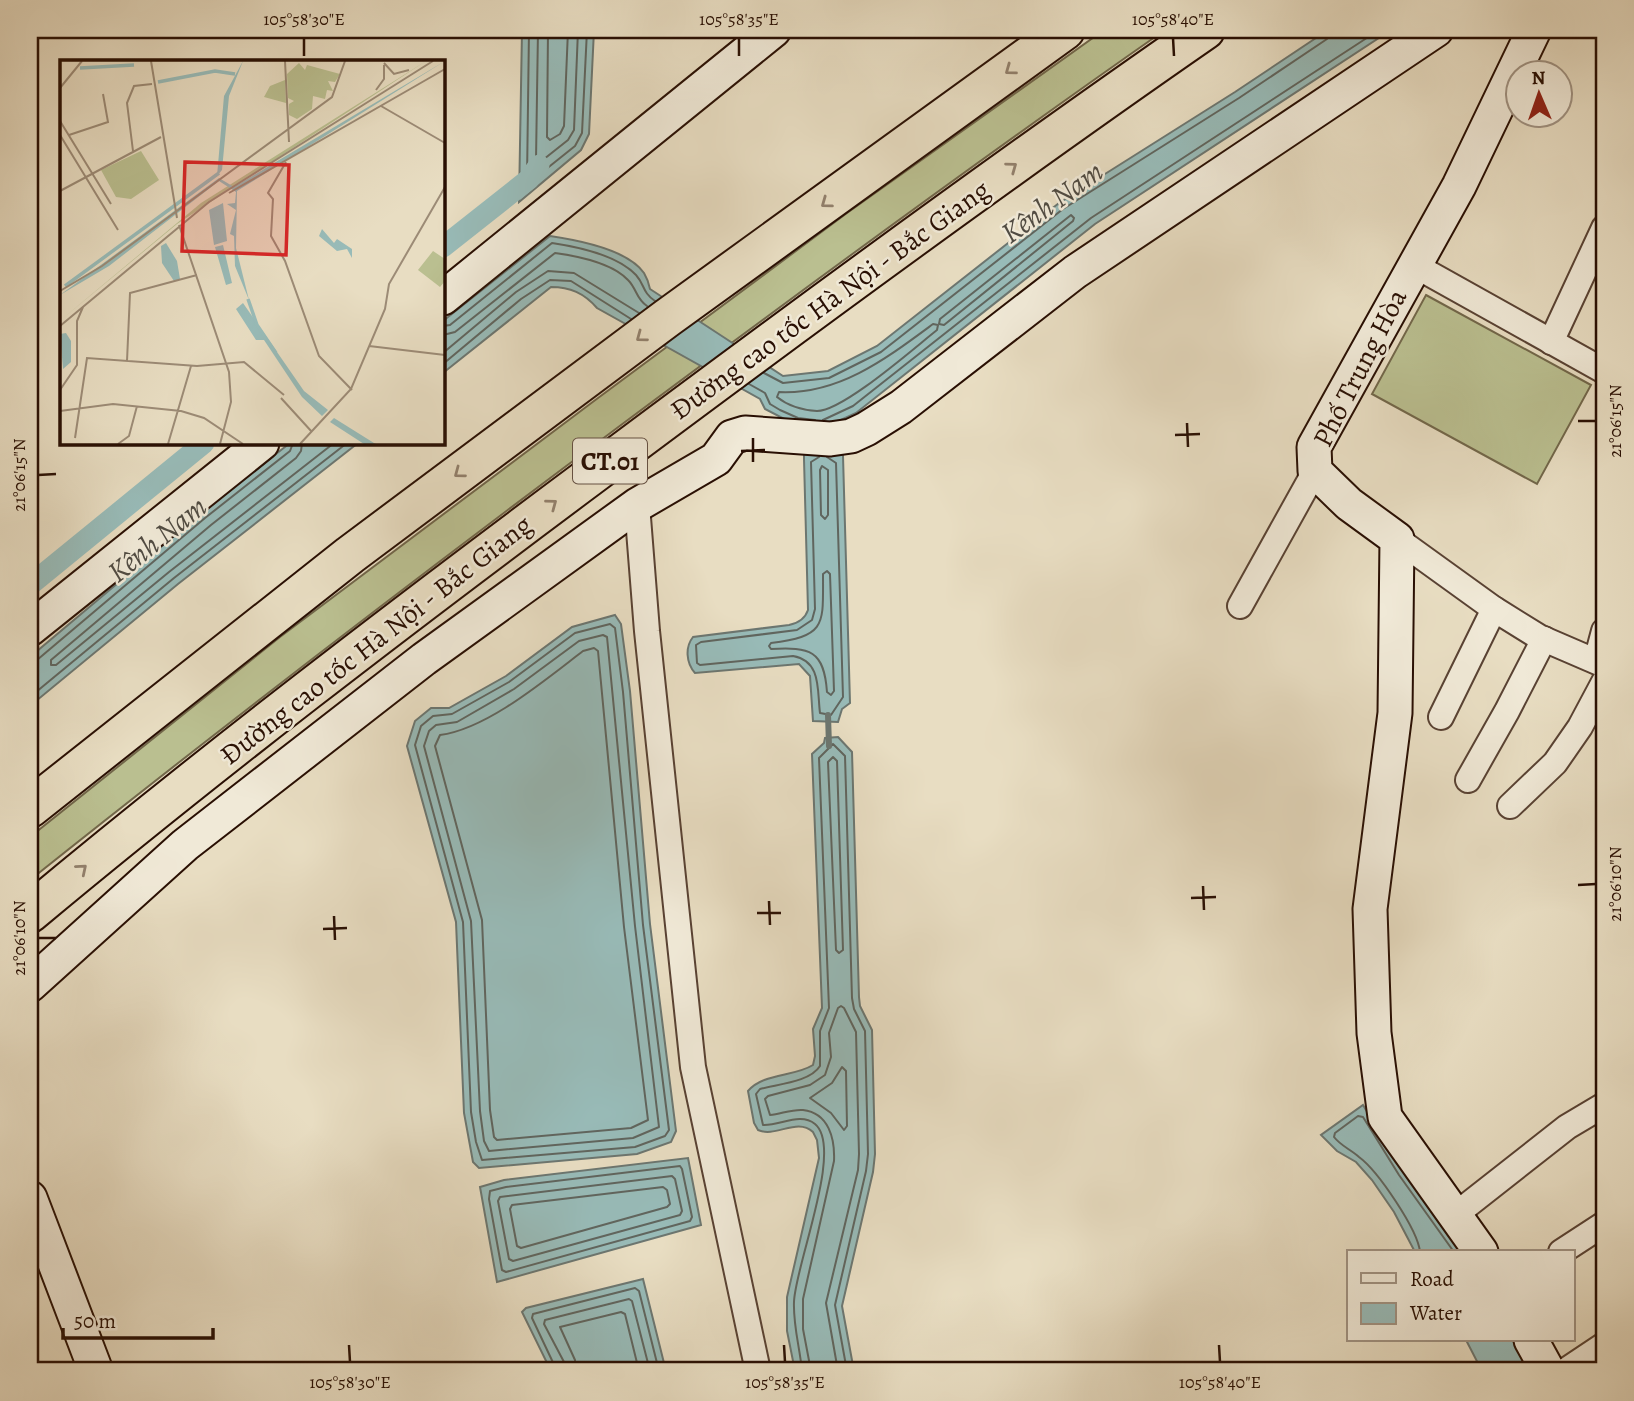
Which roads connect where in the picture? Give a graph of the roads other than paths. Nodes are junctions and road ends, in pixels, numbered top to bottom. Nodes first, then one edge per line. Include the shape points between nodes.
1 (774, 30) edge
2 (1065, 30) edge
3 (1205, 30) edge
4 (1436, 30) edge
5 (1534, 30) edge
6 (1604, 228) edge
7 (1414, 265) junction
8 (444, 297) edge
9 (1551, 342) junction
10 (1604, 372) edge
11 (261, 444) edge
12 (1315, 471) junction
13 (638, 505) junction
14 (1397, 539) junction
15 (1240, 606) dead end
16 (1494, 609) junction
17 (30, 629) edge
18 (1604, 631) edge
19 (1544, 639) junction
20 (1601, 669) edge
21 (1441, 717) dead end
22 (1468, 780) dead end
23 (1510, 806) dead end
24 (30, 808) edge
25 (30, 913) edge
26 (30, 985) edge
27 (1604, 1105) edge
28 (30, 1198) edge
29 (1455, 1215) junction
30 (1604, 1224) edge
31 (1480, 1250) edge
32 (1564, 1250) edge
33 (1532, 1342) edge
34 (1604, 1345) edge
35 (96, 1371) edge
36 (758, 1371) edge
37 (1548, 1371) edge
38 (1564, 1371) edge

1 - 8 street
2 -> 24 highway, CT.01 via 360,547
25 -> 3 highway, Đường cao tốc Hà Nội - Bắc Giang / CT.01 via 408,613 714,383
4 - 13 street via 1075,272 866,429 830,439 741,433 716,459
5 - 7 street, Phố Trung Hòa via 1459,186
6 - 9 street
7 - 9 street
7 - 12 street, Phố Trung Hòa via 1314,447
9 - 10 street
11 - 17 street
12 - 14 street, Phố Trung Hòa
12 - 15 street
13 - 26 street via 424,659 196,836
13 - 36 street via 693,1067
14 - 16 street, Phố Trung Hòa
14 - 29 street via 1395,713 1370,909 1374,1033 1385,1117
16 - 19 street, Phố Trung Hòa
16 - 21 street
18 - 20 street
19 - 20 street, Phố Trung Hòa
19 - 22 street
20 - 23 street via 1580,727 1555,763
27 - 29 street via 1567,1127
28 - 35 street
29 - 31 street
30 - 32 street
33 - 37 street
34 - 38 street

